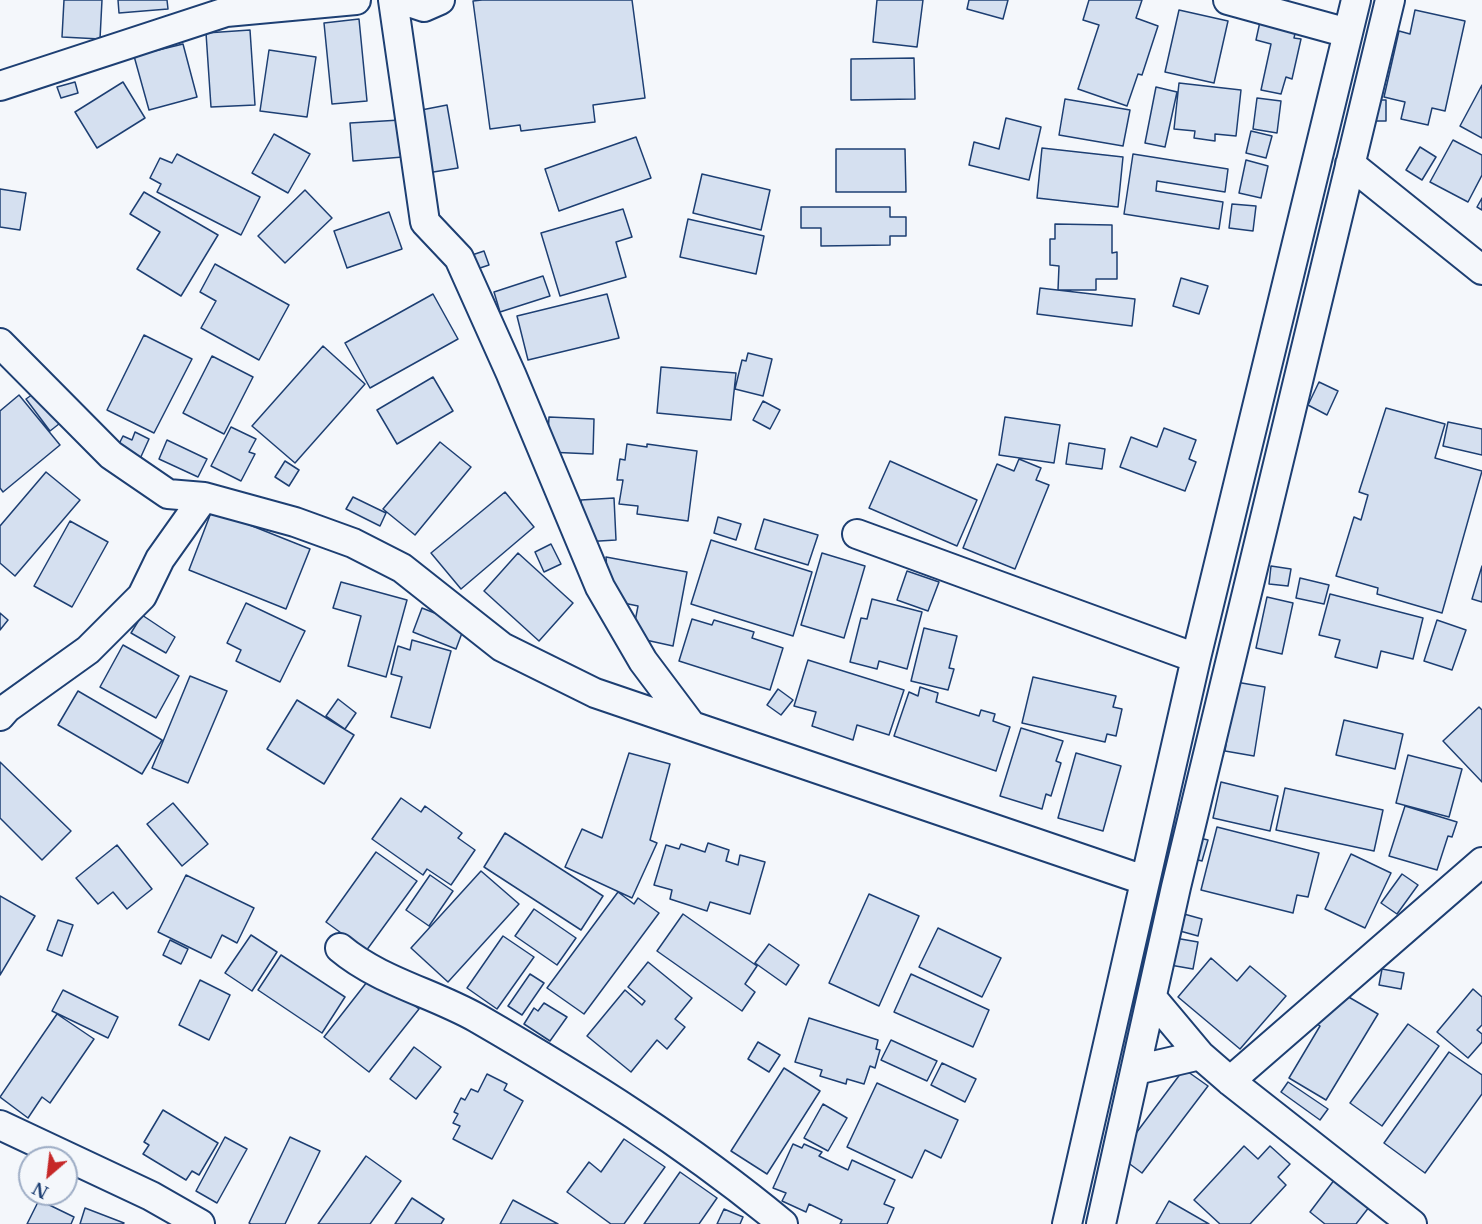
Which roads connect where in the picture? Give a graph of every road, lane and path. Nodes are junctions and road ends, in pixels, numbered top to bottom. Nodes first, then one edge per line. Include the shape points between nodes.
1 (356, 0) edge
2 (393, 0) edge
3 (1228, 0) edge
4 (1356, 0) edge
5 (1390, 0) edge
6 (1348, 33) junction
7 (0, 86) edge
8 (1350, 164) junction
9 (1482, 270) edge
10 (0, 343) edge
11 (204, 497) junction
12 (857, 534) dead end
13 (1196, 658) junction
14 (0, 716) edge
15 (691, 725) junction
16 (1482, 862) edge
17 (1144, 880) junction
18 (340, 948) dead end
19 (1153, 999) junction
20 (1200, 1055) junction
21 (1136, 1070) junction
22 (1230, 1081) junction
23 (0, 1125) edge
24 (200, 1224) edge
25 (783, 1224) edge
26 (1067, 1224) edge
27 (1101, 1224) edge
28 (1412, 1224) edge

1 - 7 street via 226,12
2 - 15 street via 425,222 459,258 600,587 643,661
3 - 6 street
4 - 6 street
5 - 8 street
6 - 13 street
8 - 9 street
8 - 19 street via 1176,887
10 - 11 street via 111,454 168,494
11 - 14 street via 160,559 142,596 88,650
11 - 15 street via 353,543 402,568 502,646 595,693
12 - 13 street
13 - 17 street
15 - 17 street
16 - 22 street
17 - 26 street
18 - 25 street via 371,968 475,1016 610,1098 726,1177
19 - 20 street
19 - 21 street
20 - 21 street
20 - 22 street
21 - 27 street
22 - 28 street
23 - 24 street via 151,1196

